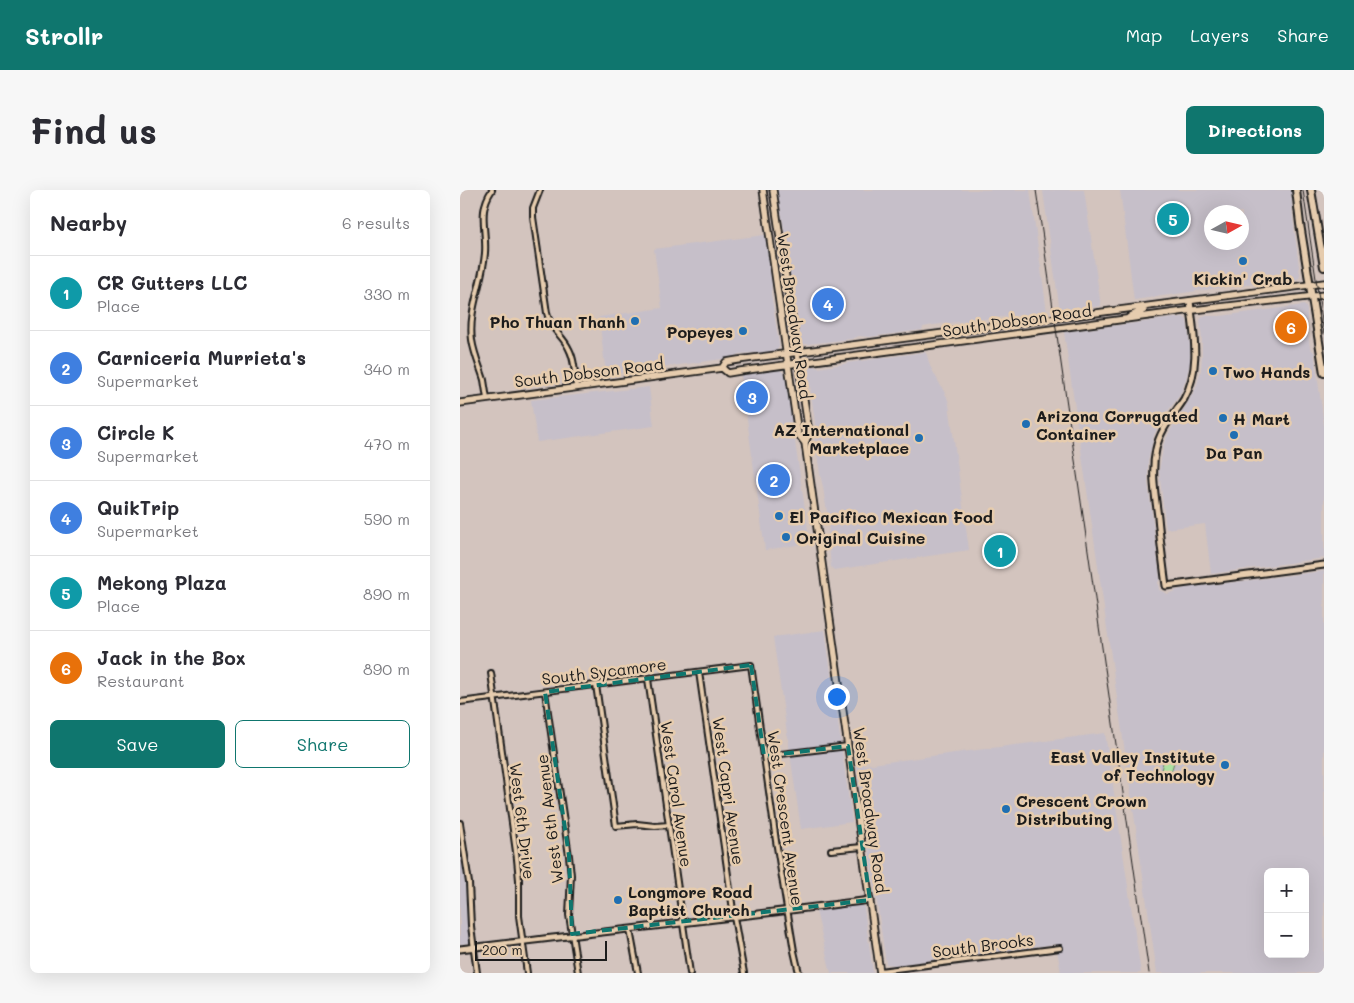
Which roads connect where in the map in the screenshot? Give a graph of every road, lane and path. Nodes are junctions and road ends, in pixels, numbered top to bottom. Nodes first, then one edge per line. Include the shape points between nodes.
1 (492, 190) edge
2 (540, 190) edge
3 (763, 190) edge
4 (773, 190) edge
5 (1296, 190) edge
6 (1310, 190) edge
7 (1324, 267) edge
8 (1324, 283) edge
9 (1313, 284) junction
10 (1318, 295) edge
11 (1190, 301) junction
12 (1144, 307) junction
13 (1191, 311) junction
14 (1126, 319) junction
15 (798, 352) junction
16 (786, 354) junction
17 (799, 363) junction
18 (788, 365) junction
19 (722, 368) junction
20 (1324, 373) edge
21 (576, 388) junction
22 (487, 399) junction
23 (460, 403) edge
24 (805, 443) junction
25 (1324, 565) edge
26 (752, 665) joint
27 (699, 672) junction
28 (491, 673) dead end
29 (648, 679) junction
30 (596, 686) junction
31 (546, 692) junction
32 (494, 698) junction
33 (460, 702) edge
34 (848, 746) junction
35 (764, 756) junction
36 (460, 823) edge
37 (668, 825) junction
38 (862, 847) junction
39 (831, 850) dead end
40 (870, 900) junction
41 (787, 910) junction
42 (734, 917) junction
43 (682, 923) junction
44 (630, 930) junction
45 (572, 934) junction
46 (522, 941) junction
47 (473, 947) junction
48 (460, 948) edge
49 (1060, 948) dead end
50 (880, 972) edge
51 (477, 973) edge
52 (527, 973) edge
53 (578, 973) edge
54 (638, 973) edge
55 (690, 973) edge
56 (744, 973) edge
57 (799, 973) edge

1 - 22 street via 483,213 484,262 471,329
2 - 21 street via 533,217 548,321 572,355
3 - 16 main road, West Broadway Road
4 - 15 main road, West Broadway Road
5 - 9 main road
6 - 7 main road
8 - 9 main road, South Dobson Road
9 - 10 main road
9 - 11 main road, South Dobson Road
10 - 13 main road, South Dobson Road
10 - 20 main road
11 - 12 main road, South Dobson Road
11 - 13 street
12 - 14 main road
12 - 15 main road, South Dobson Road
13 - 14 main road, South Dobson Road
13 - 25 street via 1196,349 1190,385 1164,428 1153,466 1166,586
14 - 17 main road, South Dobson Road
15 - 16 main road, South Dobson Road
15 - 17 main road, West Broadway Road
16 - 18 main road, West Broadway Road
16 - 19 main road, South Dobson Road via 726,362
17 - 18 main road, South Dobson Road
17 - 24 main road, West Broadway Road via 809,433
18 - 19 main road, South Dobson Road via 728,373
18 - 24 main road, West Broadway Road via 798,434
19 - 21 main road, South Dobson Road
21 - 22 main road, South Dobson Road
22 - 23 main road, South Dobson Road
24 - 34 main road, West Broadway Road
26 - 27 street, South Sycamore
26 - 35 street, West Crescent Avenue
27 - 29 street, South Sycamore
27 - 42 street, West Capri Avenue
28 - 32 street, West 6th Drive
29 - 30 street, South Sycamore
29 - 37 street, West Carol Avenue
30 - 31 street, South Sycamore
30 - 37 street via 616,826
31 - 32 street, South Sycamore
31 - 45 street, West 6th Avenue via 569,856
32 - 33 street, South Sycamore
32 - 46 street, West 6th Drive via 517,859
34 - 35 street
34 - 38 main road, West Broadway Road
35 - 41 street, West Crescent Avenue
36 - 47 street via 469,883
37 - 43 street, West Carol Avenue
38 - 39 street
38 - 40 main road, West Broadway Road
40 - 41 street
40 - 50 main road, West Broadway Road
41 - 42 street
41 - 57 street, West Crescent Avenue
42 - 43 street
42 - 56 street, West Capri Avenue
43 - 44 street
43 - 55 street, West Carol Avenue
44 - 45 street
44 - 54 street
45 - 46 street
45 - 53 street, West 6th Avenue
46 - 47 street
46 - 52 street, West 6th Drive
47 - 48 street
47 - 51 street
49 - 50 street, South Brooks

